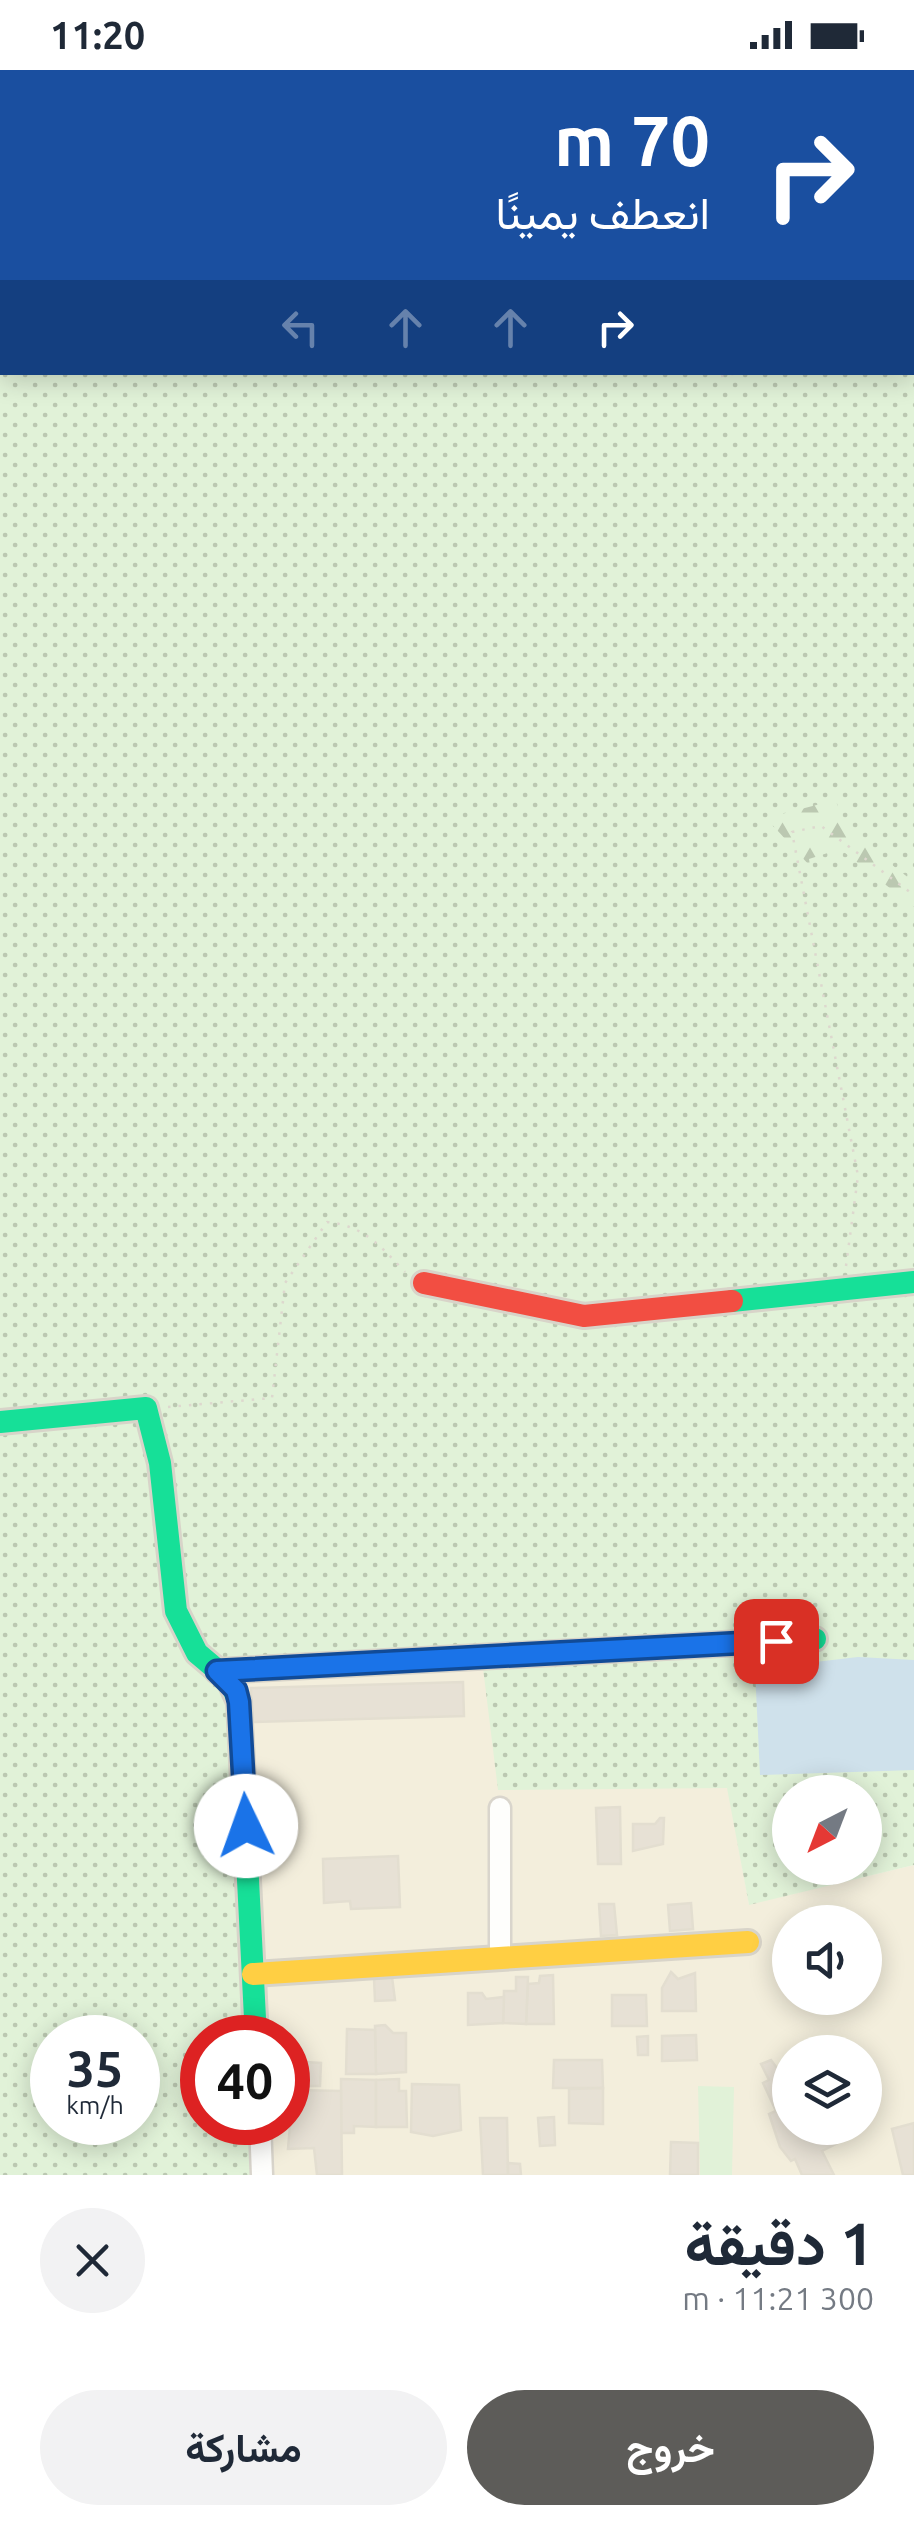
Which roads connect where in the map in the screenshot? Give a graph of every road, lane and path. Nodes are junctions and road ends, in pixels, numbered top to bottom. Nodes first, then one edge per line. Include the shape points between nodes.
1 (727, 375) edge
2 (721, 376) dead end
3 (914, 894) edge
4 (914, 1282) edge
5 (424, 1283) joint
6 (844, 1288) junction
7 (146, 1408) junction
8 (0, 1422) edge
9 (815, 1639) dead end
10 (217, 1671) junction
11 (500, 1808) dead end
12 (748, 1942) dead end
13 (500, 1957) junction
14 (253, 1974) junction
15 (255, 2015) edge
16 (261, 2145) edge
17 (262, 2175) edge

1 - 2 path
3 - 6 path via 821,826 792,832 858,1176
4 - 6 street
5 - 6 street via 584,1316
5 - 7 path via 352,1224 327,1222 284,1283 272,1398
7 - 8 street
7 - 10 street via 160,1462 176,1611 197,1653
9 - 10 street
10 - 14 street via 239,1702
11 - 13 street
12 - 13 street
13 - 14 street
14 - 15 street
16 - 17 street

